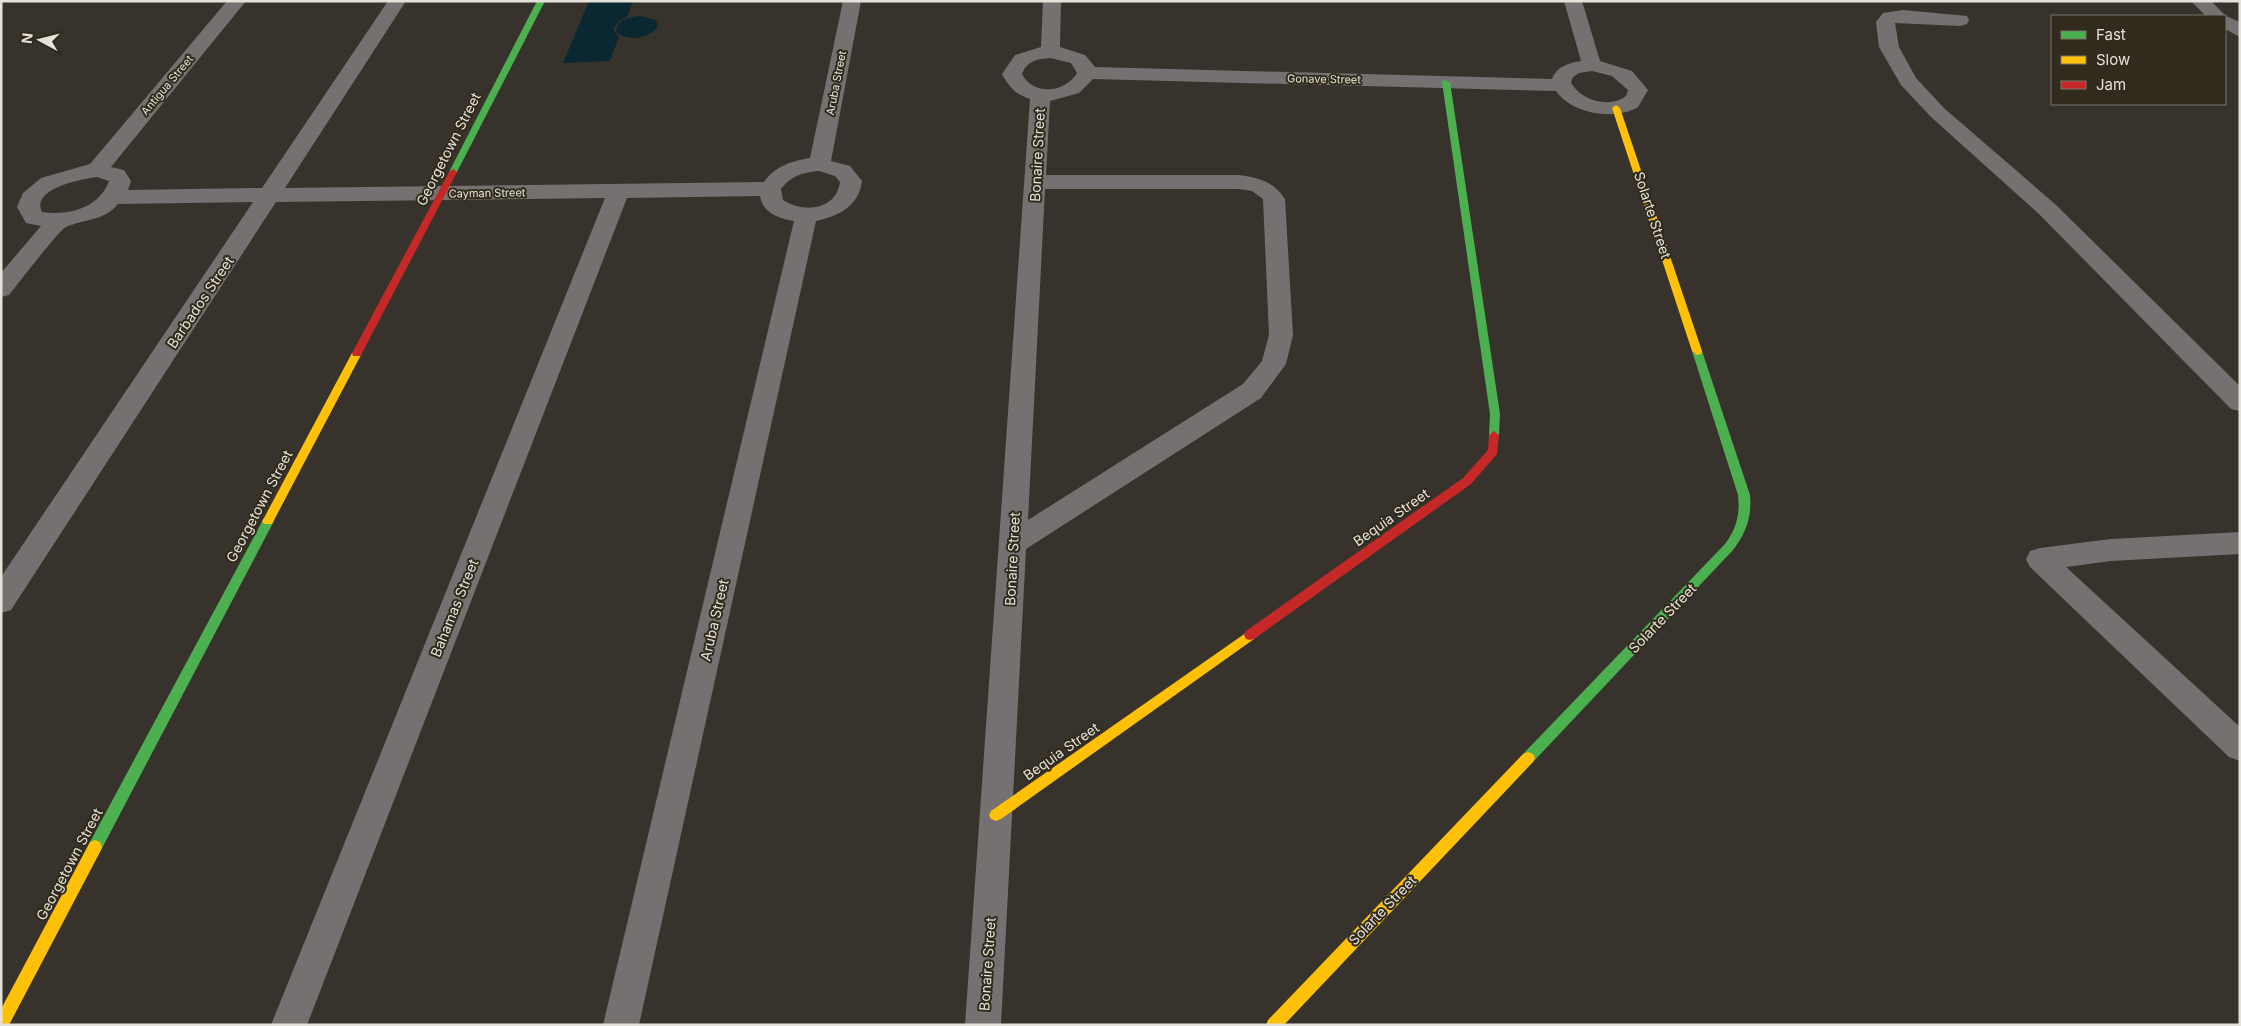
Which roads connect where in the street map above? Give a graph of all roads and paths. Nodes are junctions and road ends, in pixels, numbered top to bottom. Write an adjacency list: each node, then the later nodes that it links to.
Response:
1 (237, 1): 20 (street, Antigua Street)
2 (397, 1): 25 (street, Barbados Street)
3 (541, 1): 24 (street, Georgetown Street)
4 (852, 1): 19 (street, Aruba Street)
5 (1052, 1): 12 (street)
6 (1573, 1): 13 (street)
7 (2200, 1): 8 (street)
8 (2216, 15)
9 (1960, 20): 30 (street)
10 (2226, 23): 11 (street)
11 (2240, 32)
12 (1050, 52): 14 (street); 17 (street)
13 (1592, 65): 16 (street); 18 (street)
14 (1087, 73): 15 (street, Gonave Street); 17 (street)
15 (1446, 82): 16 (street, Gonave Street); 35 (street, Bequia Street)
16 (1562, 85): 18 (street)
17 (1040, 94): 21 (street, Bonaire Street)
18 (1616, 108): 40 (street, Solarte Street)
19 (820, 164): 22 (street); 27 (street)
20 (97, 170): 26 (street); 28 (street)
21 (1035, 182): 31 (street, Bonaire Street); 31 (street)
22 (770, 189): 23 (street, Cayman Street); 27 (street)
23 (619, 191): 24 (street, Cayman Street); 37 (street, Bahamas Street)
24 (442, 193): 25 (street, Cayman Street); 36 (street, Georgetown Street)
25 (271, 195): 26 (street, Cayman Street); 33 (street, Barbados Street)
26 (114, 197): 28 (street)
27 (806, 216): 38 (street, Aruba Street)
28 (58, 221): 29 (street)
29 (1, 289)
30 (2240, 402)
31 (1013, 543): 35 (street, Bonaire Street)
32 (2240, 543): 34 (lane)
33 (1, 601)
34 (2240, 747)
35 (996, 815): 39 (street, Bonaire Street)
36 (1, 1025)
37 (289, 1025)
38 (621, 1025)
39 (983, 1025)
40 (1273, 1025)

